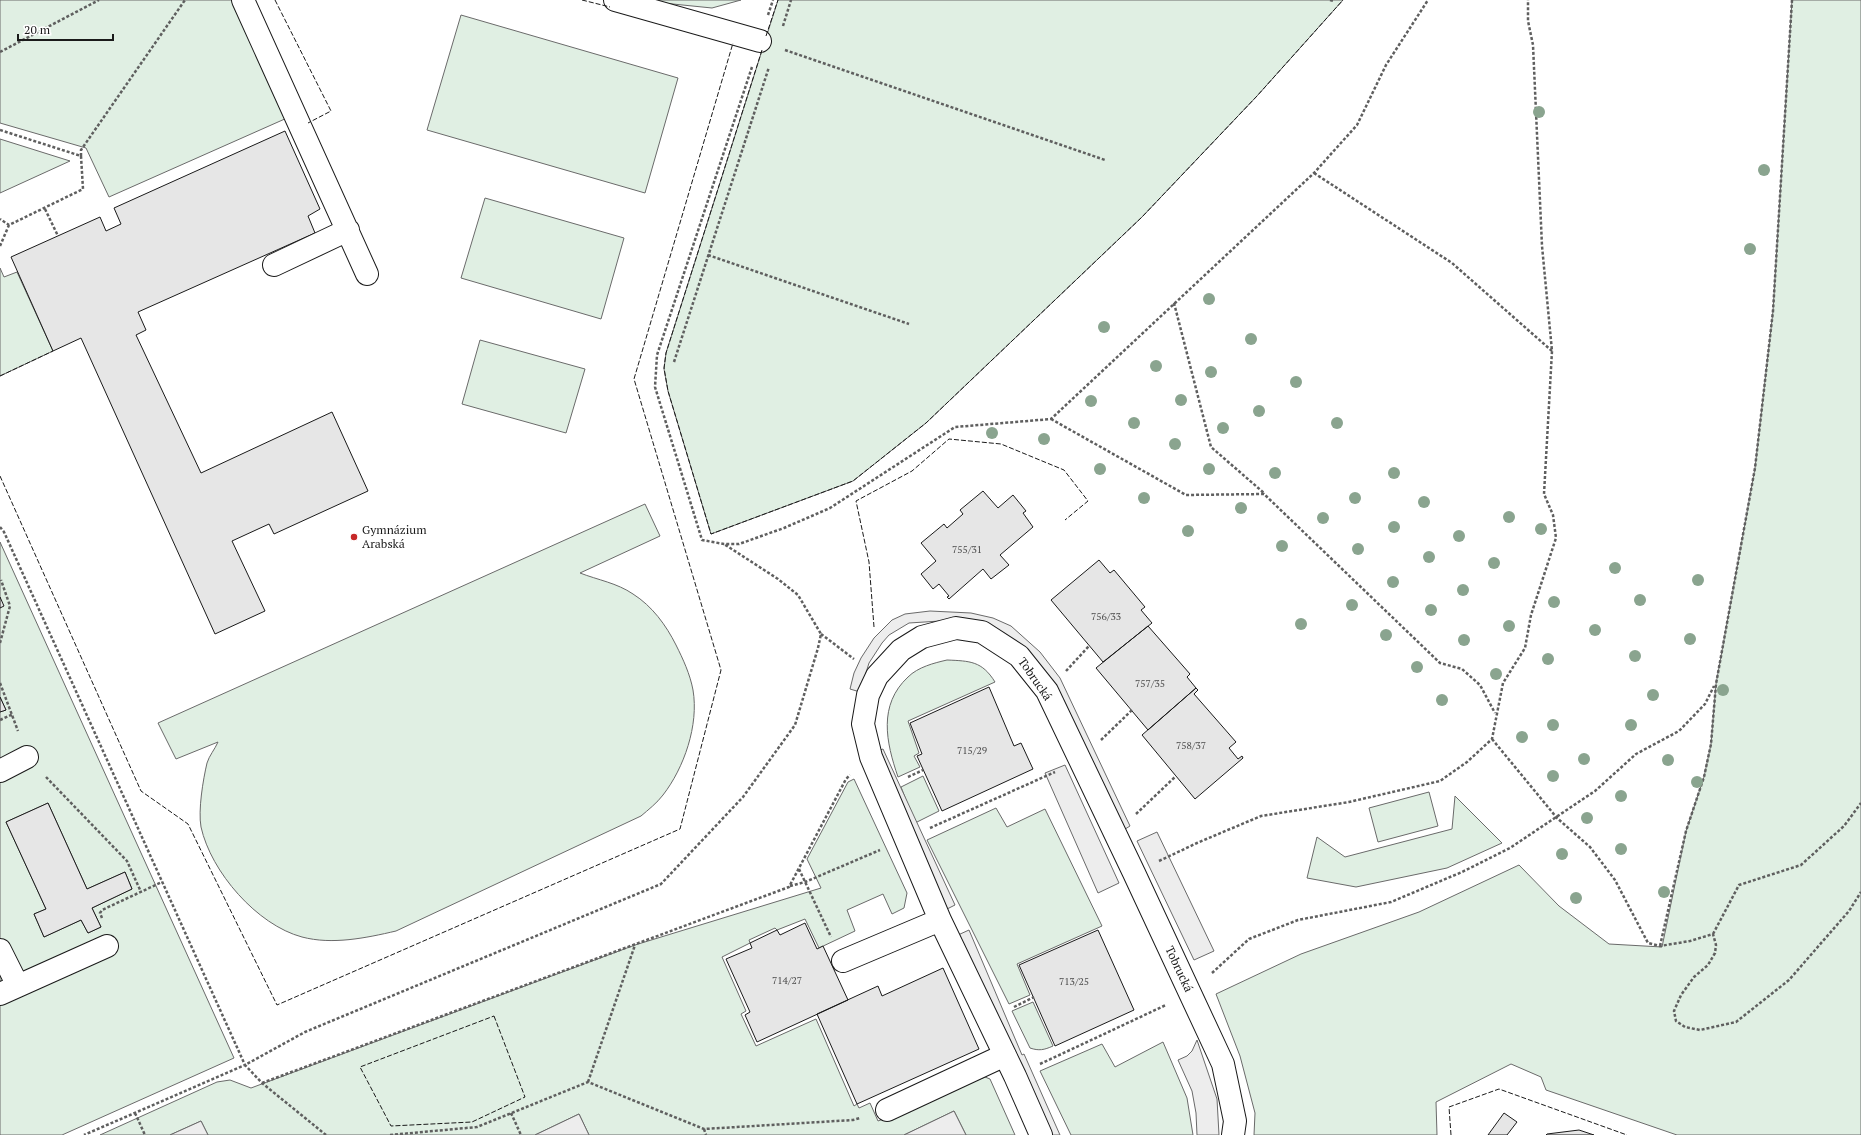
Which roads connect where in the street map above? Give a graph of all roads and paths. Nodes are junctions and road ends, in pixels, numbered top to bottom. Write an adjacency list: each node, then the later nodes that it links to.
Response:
1 (99, 0): 12 (path)
2 (185, 0): 14 (path)
3 (243, 0): 20 (street)
4 (615, 0): 11 (street)
5 (791, 0): 11 (path)
6 (1330, 0): 10 (path)
7 (1428, 0): 16 (path)
8 (1528, 0): 28 (path)
9 (1792, 0): 41 (path)
10 (1334, 1)
11 (768, 44): 15 (path); 23 (path); 33 (path)
12 (0, 52)
13 (0, 130): 14 (path)
14 (81, 156): 17 (path)
15 (1105, 160)
16 (1314, 173): 26 (path); 28 (path)
17 (45, 209): 19 (path); 21 (path)
18 (0, 219): 19 (path)
19 (9, 225): 22 (path)
20 (348, 230): 24 (street); 25 (street)
21 (58, 236)
22 (0, 246)
23 (708, 255): 27 (path); 29 (path)
24 (274, 264)
25 (367, 274)
26 (1174, 303): 30 (path); 31 (path)
27 (909, 324)
28 (1552, 351): 43 (path)
29 (674, 362)
30 (1050, 418): 31 (path); 33 (path)
31 (1264, 494): 43 (path)
32 (0, 527): 59 (path)
33 (724, 544): 35 (path)
34 (1, 580): 36 (path)
35 (821, 634): 39 (path); 74 (path)
36 (0, 643)
37 (1090, 646): 38 (path)
38 (1080, 658)
39 (877, 676): 49 (street, Tobrucká); 50 (street, Tobrucká)
40 (0, 683): 44 (path)
41 (1716, 684): 54 (path); 68 (path)
42 (1132, 710): 46 (path)
43 (1496, 713): 47 (path)
44 (13, 714): 45 (path); 48 (path)
45 (0, 720)
46 (1122, 720)
47 (1492, 739): 54 (path); 58 (path)
48 (27, 757): 51 (street); 62 (path)
49 (871, 757): 56 (street, Tobrucká); 57 (path)
50 (1080, 760): 55 (street, Tobrucká); 56 (path)
51 (0, 771)
52 (1176, 776): 55 (path)
53 (1861, 803): 65 (path)
54 (1557, 818): 68 (path); 72 (path)
55 (1116, 834): 58 (street, Tobrucká)
56 (906, 839): 60 (path); 64 (street, Tobrucká)
57 (799, 868): 60 (path); 61 (path)
58 (1134, 873): 72 (street, Tobrucká)
59 (162, 882): 62 (path); 74 (path)
60 (805, 882): 61 (path); 70 (path)
61 (789, 887): 66 (path)
62 (141, 892): 67 (path)
63 (1861, 892): 65 (path)
64 (940, 920): 70 (street); 73 (street, Tobrucká)
65 (1713, 934): 68 (path)
66 (635, 945): 76 (path); 77 (path)
67 (107, 946): 71 (street)
68 (1660, 946)
69 (0, 950): 71 (street)
70 (843, 961)
71 (9, 990)
72 (1190, 993): 75 (path); 89 (street, Tobrucká)
73 (1005, 1055): 75 (street, Tobrucká); 80 (street)
74 (245, 1065): 77 (path); 78 (path)
75 (1015, 1076): 88 (street, Tobrucká)
76 (588, 1082): 79 (path); 81 (path)
77 (262, 1083): 84 (path)
78 (135, 1113): 82 (path); 83 (path)
79 (511, 1113): 85 (path); 86 (path)
80 (877, 1113): 81 (path)
81 (704, 1129): 87 (path)
82 (84, 1135)
83 (145, 1135)
84 (326, 1135)
85 (390, 1135)
86 (521, 1135)
87 (706, 1135)
88 (1041, 1135)
89 (1233, 1135)

